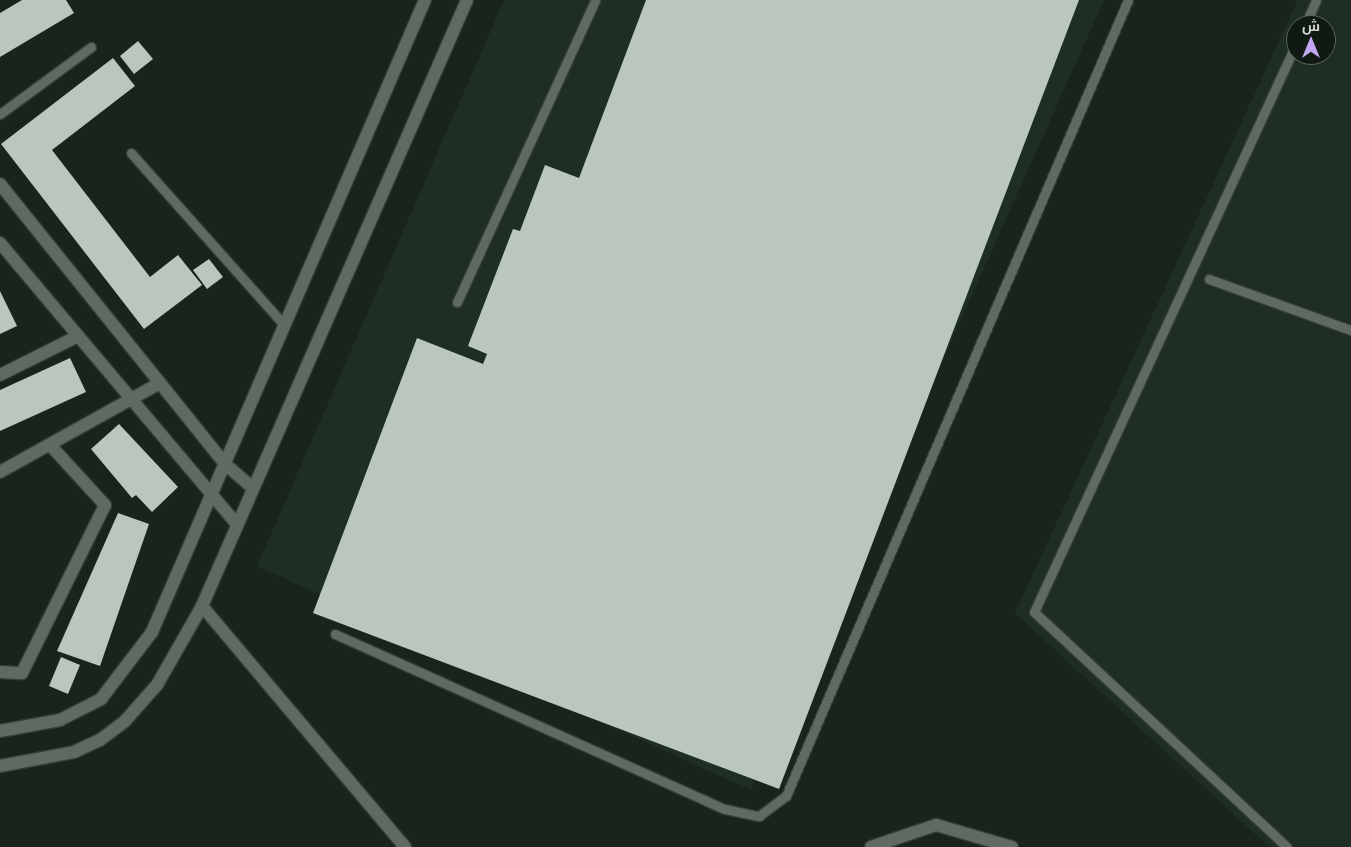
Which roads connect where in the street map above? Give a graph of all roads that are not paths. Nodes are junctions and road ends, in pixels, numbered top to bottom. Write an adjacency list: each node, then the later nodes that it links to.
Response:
1 (425, 0): 15 (street)
2 (467, 0): 24 (street)
3 (595, 0): 14 (lane)
4 (1128, 0): 28 (lane)
5 (1316, 0): 6 (lane)
6 (1309, 15)
7 (91, 47): 9 (lane)
8 (1286, 65): 35 (lane)
9 (0, 114)
10 (131, 153): 15 (lane)
11 (0, 184): 19 (street)
12 (0, 243): 17 (street)
13 (1209, 279): 16 (lane)
14 (458, 302)
15 (284, 325): 22 (street)
16 (1351, 330)
17 (78, 336): 18 (street); 20 (street)
18 (0, 376)
19 (160, 383): 20 (street); 22 (street)
20 (133, 401): 21 (street); 25 (street)
21 (50, 445): 23 (street); 29 (street)
22 (224, 463): 24 (street); 25 (street)
23 (0, 472)
24 (253, 488): 26 (street)
25 (211, 494): 26 (street); 30 (street)
26 (237, 524): 27 (street)
27 (202, 606): 31 (street); 32 (street)
28 (335, 634)
29 (0, 672)
30 (0, 731)
31 (0, 766)
32 (405, 847)
33 (871, 847): 34 (street)
34 (1012, 847)
35 (1287, 847)

